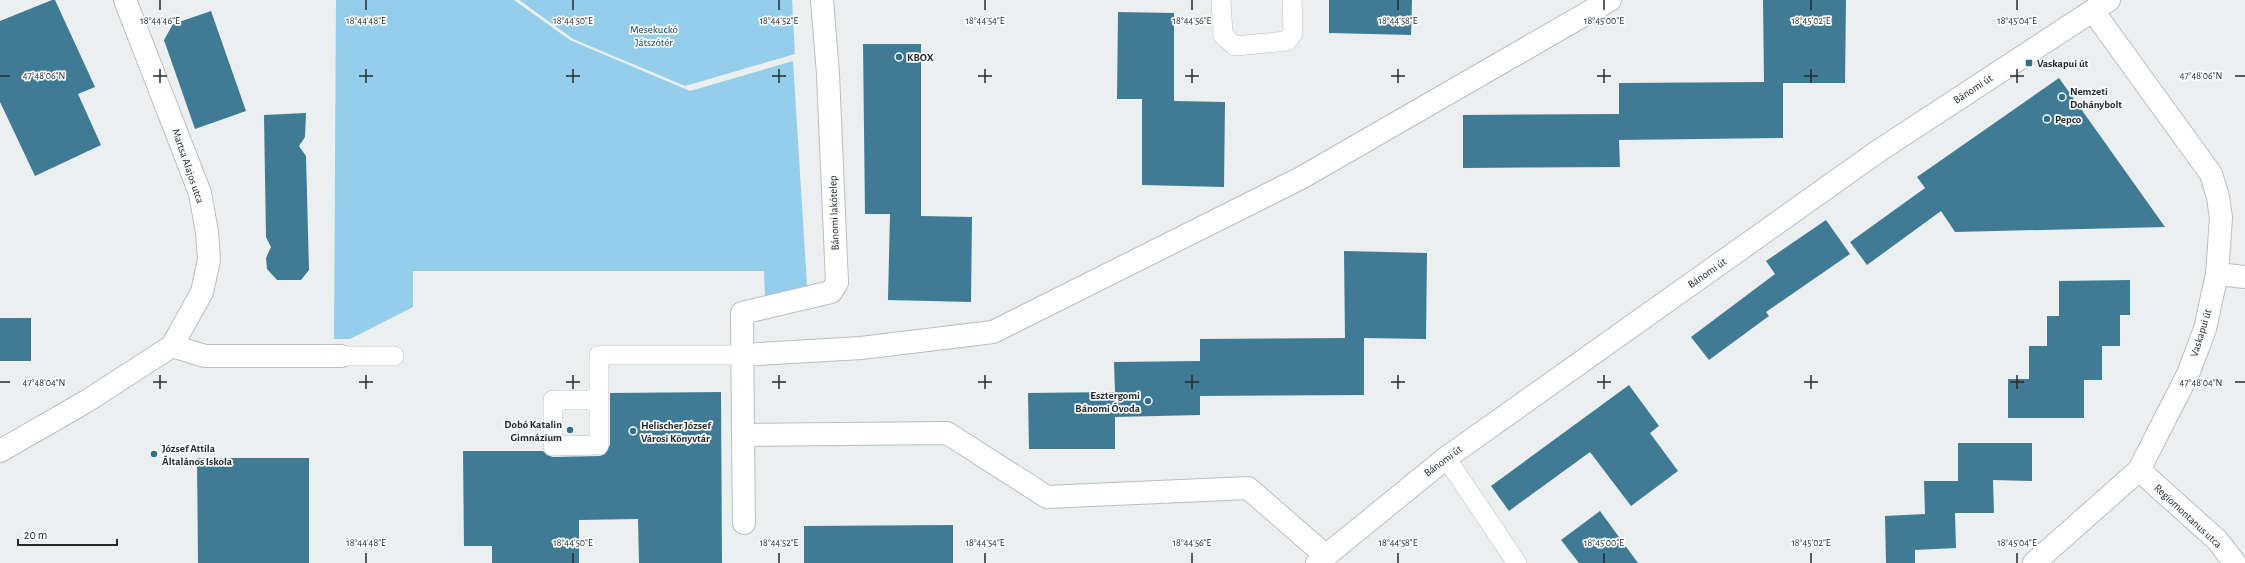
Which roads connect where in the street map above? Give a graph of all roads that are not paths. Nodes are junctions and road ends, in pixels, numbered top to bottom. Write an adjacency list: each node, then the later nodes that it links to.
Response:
1 (126, 0): 9 (street, Martsa Alajos utca)
2 (822, 0): 10 (street, Bánomi lakótelep)
3 (1221, 0): 4 (lane)
4 (1292, 0)
5 (1610, 0): 10 (street)
6 (2101, 6): 7 (street, Vaskapui út); 16 (street, Bánomi út)
7 (2217, 274): 8 (street); 17 (street, Vaskapui út)
8 (2245, 277)
9 (172, 346): 11 (street); 15 (street, Martsa Alajos utca)
10 (742, 355): 13 (lane); 14 (street)
11 (341, 356): 12 (lane)
12 (394, 356)
13 (599, 400)
14 (743, 434): 18 (street); 19 (street)
15 (0, 451)
16 (1446, 458): 19 (street, Bánomi út); 20 (lane)
17 (2139, 470): 21 (street, Vaskapui út); 22 (street, Regiomontanus utca)
18 (744, 523)
19 (1321, 559)
20 (1517, 563)
21 (2034, 563)
22 (2235, 563)

